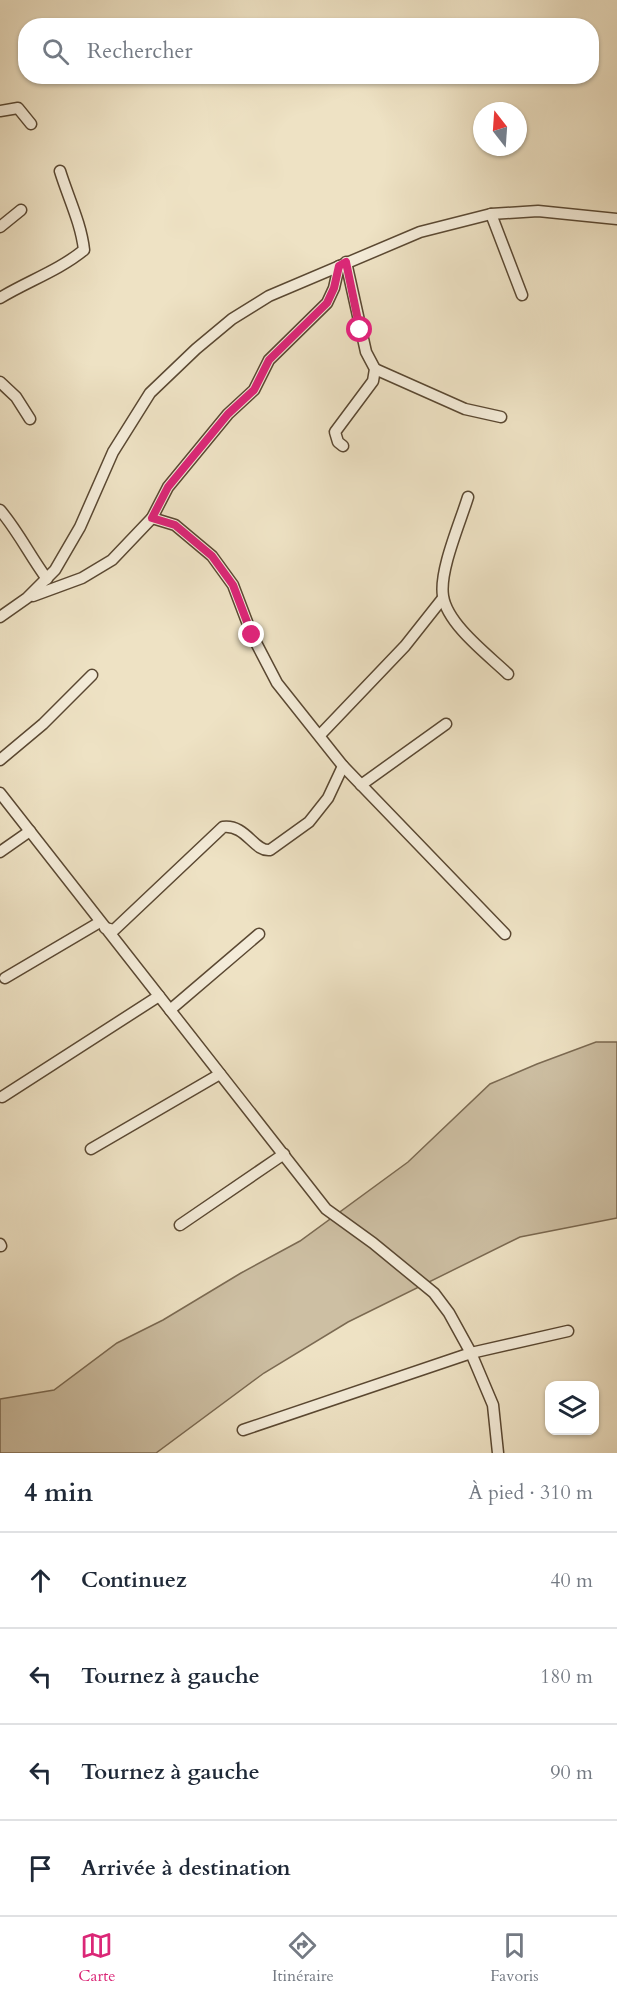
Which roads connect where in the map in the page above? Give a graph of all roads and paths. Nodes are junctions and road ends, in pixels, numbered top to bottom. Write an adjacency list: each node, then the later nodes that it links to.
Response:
1 (0, 111): 2 (street)
2 (31, 124)
3 (60, 171): 10 (street)
4 (21, 210): 7 (street)
5 (491, 214): 6 (street); 8 (street); 9 (street)
6 (617, 219)
7 (0, 227)
8 (343, 264): 11 (street); 18 (street); 19 (street)
9 (522, 295)
10 (0, 298)
11 (375, 369): 13 (street); 15 (street)
12 (0, 382): 14 (street)
13 (501, 417)
14 (30, 419)
15 (343, 446)
16 (468, 497): 21 (street)
17 (0, 510): 19 (street)
18 (152, 518): 20 (street); 26 (street)
19 (47, 579): 20 (street)
20 (27, 598): 22 (street)
21 (443, 598): 23 (street); 26 (street)
22 (0, 617)
23 (508, 674)
24 (92, 675): 27 (street)
25 (446, 724): 29 (street)
26 (320, 735): 28 (street)
27 (0, 760)
28 (343, 766): 29 (street); 33 (street)
29 (361, 785): 35 (street)
30 (0, 793): 31 (street)
31 (30, 831): 32 (street); 33 (street)
32 (0, 852)
33 (102, 925): 36 (street); 37 (street)
34 (259, 934): 38 (street)
35 (505, 934)
36 (5, 978)
37 (159, 996): 38 (street); 40 (street)
38 (170, 1010): 39 (street)
39 (220, 1074): 41 (street); 42 (street)
40 (2, 1097)
41 (91, 1149)
42 (284, 1154): 43 (street); 45 (street)
43 (180, 1225)
44 (568, 1331): 45 (street)
45 (471, 1353): 46 (street); 47 (street)
46 (243, 1430)
47 (498, 1453)

